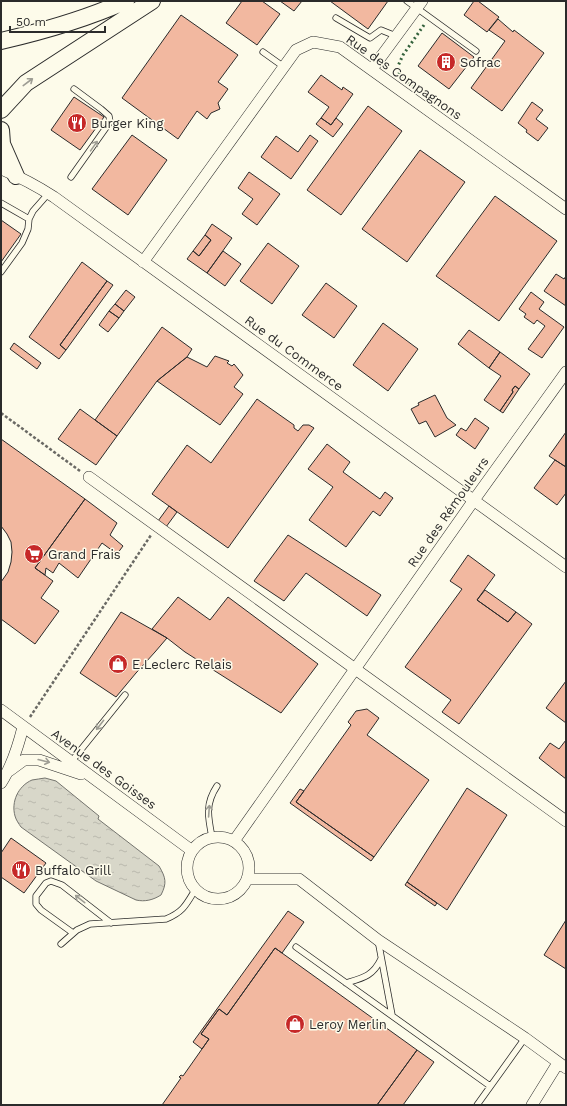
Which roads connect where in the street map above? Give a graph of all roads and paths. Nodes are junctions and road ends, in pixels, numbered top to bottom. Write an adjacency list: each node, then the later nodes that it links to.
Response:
1 (108, 1): 7 (main road)
2 (126, 1): 9 (main road)
3 (152, 1): 15 (main road, one-way to 3)
4 (407, 1): 5 (lane)
5 (420, 4): 8 (street); 10 (lane)
6 (336, 18): 8 (lane)
7 (1, 34)
8 (396, 36): 13 (street)
9 (1, 41)
10 (476, 51)
11 (263, 52): 12 (lane)
12 (284, 67): 13 (street, Rue des Compagnons); 24 (street, Rue des Compagnons)
13 (372, 69): 22 (street, Rue des Compagnons)
14 (74, 89): 19 (lane, one-way to 14)
15 (1, 110)
16 (1, 130): 18 (main road)
17 (1, 169): 18 (street, Rue du Commerce)
18 (16, 176): 20 (street, Rue du Commerce)
19 (71, 177)
20 (48, 194): 23 (lane); 24 (street, Rue du Commerce)
21 (1, 203): 23 (lane)
22 (566, 209)
23 (29, 219): 25 (lane)
24 (143, 262): 29 (street, Rue du Commerce)
25 (1, 272)
26 (566, 372): 29 (street, Rue des Rémouleurs)
27 (1, 413): 28 (path)
28 (89, 477): 30 (street)
29 (474, 500): 31 (street, Rue du Commerce); 32 (street, Rue des Rémouleurs)
30 (157, 526): 32 (street); 35 (path)
31 (566, 567)
32 (354, 669): 41 (street); 43 (street, Rue des Rémouleurs)
33 (125, 695): 36 (lane, one-way to 36)
34 (1, 710): 35 (street, Avenue des Goisses)
35 (23, 727): 36 (street, Avenue des Goisses); 37 (street)
36 (71, 762): 38 (street, Avenue des Goisses)
37 (9, 771): 38 (street, one-way to 38); 39 (street)
38 (93, 778): 44 (street, Avenue des Goisses)
39 (1, 783)
40 (217, 786): 42 (lane, one-way to 40)
41 (566, 822)
42 (212, 837): 43 (street); 44 (street)
43 (234, 841): 45 (street)
44 (191, 850): 46 (street)
45 (247, 879): 46 (street); 49 (street)
46 (195, 890): 47 (lane)
47 (111, 923): 48 (lane); 48 (lane, one-way to 48)
48 (73, 933): 50 (lane)
49 (378, 940): 52 (lane); 55 (street)
50 (61, 944)
51 (296, 947): 53 (lane)
52 (381, 958): 53 (lane); 54 (lane)
53 (346, 982): 54 (lane)
54 (392, 1015): 57 (lane)
55 (525, 1038): 56 (street); 57 (lane)
56 (562, 1066): 59 (street)
57 (490, 1086): 58 (lane)
58 (477, 1105)
59 (532, 1105)

